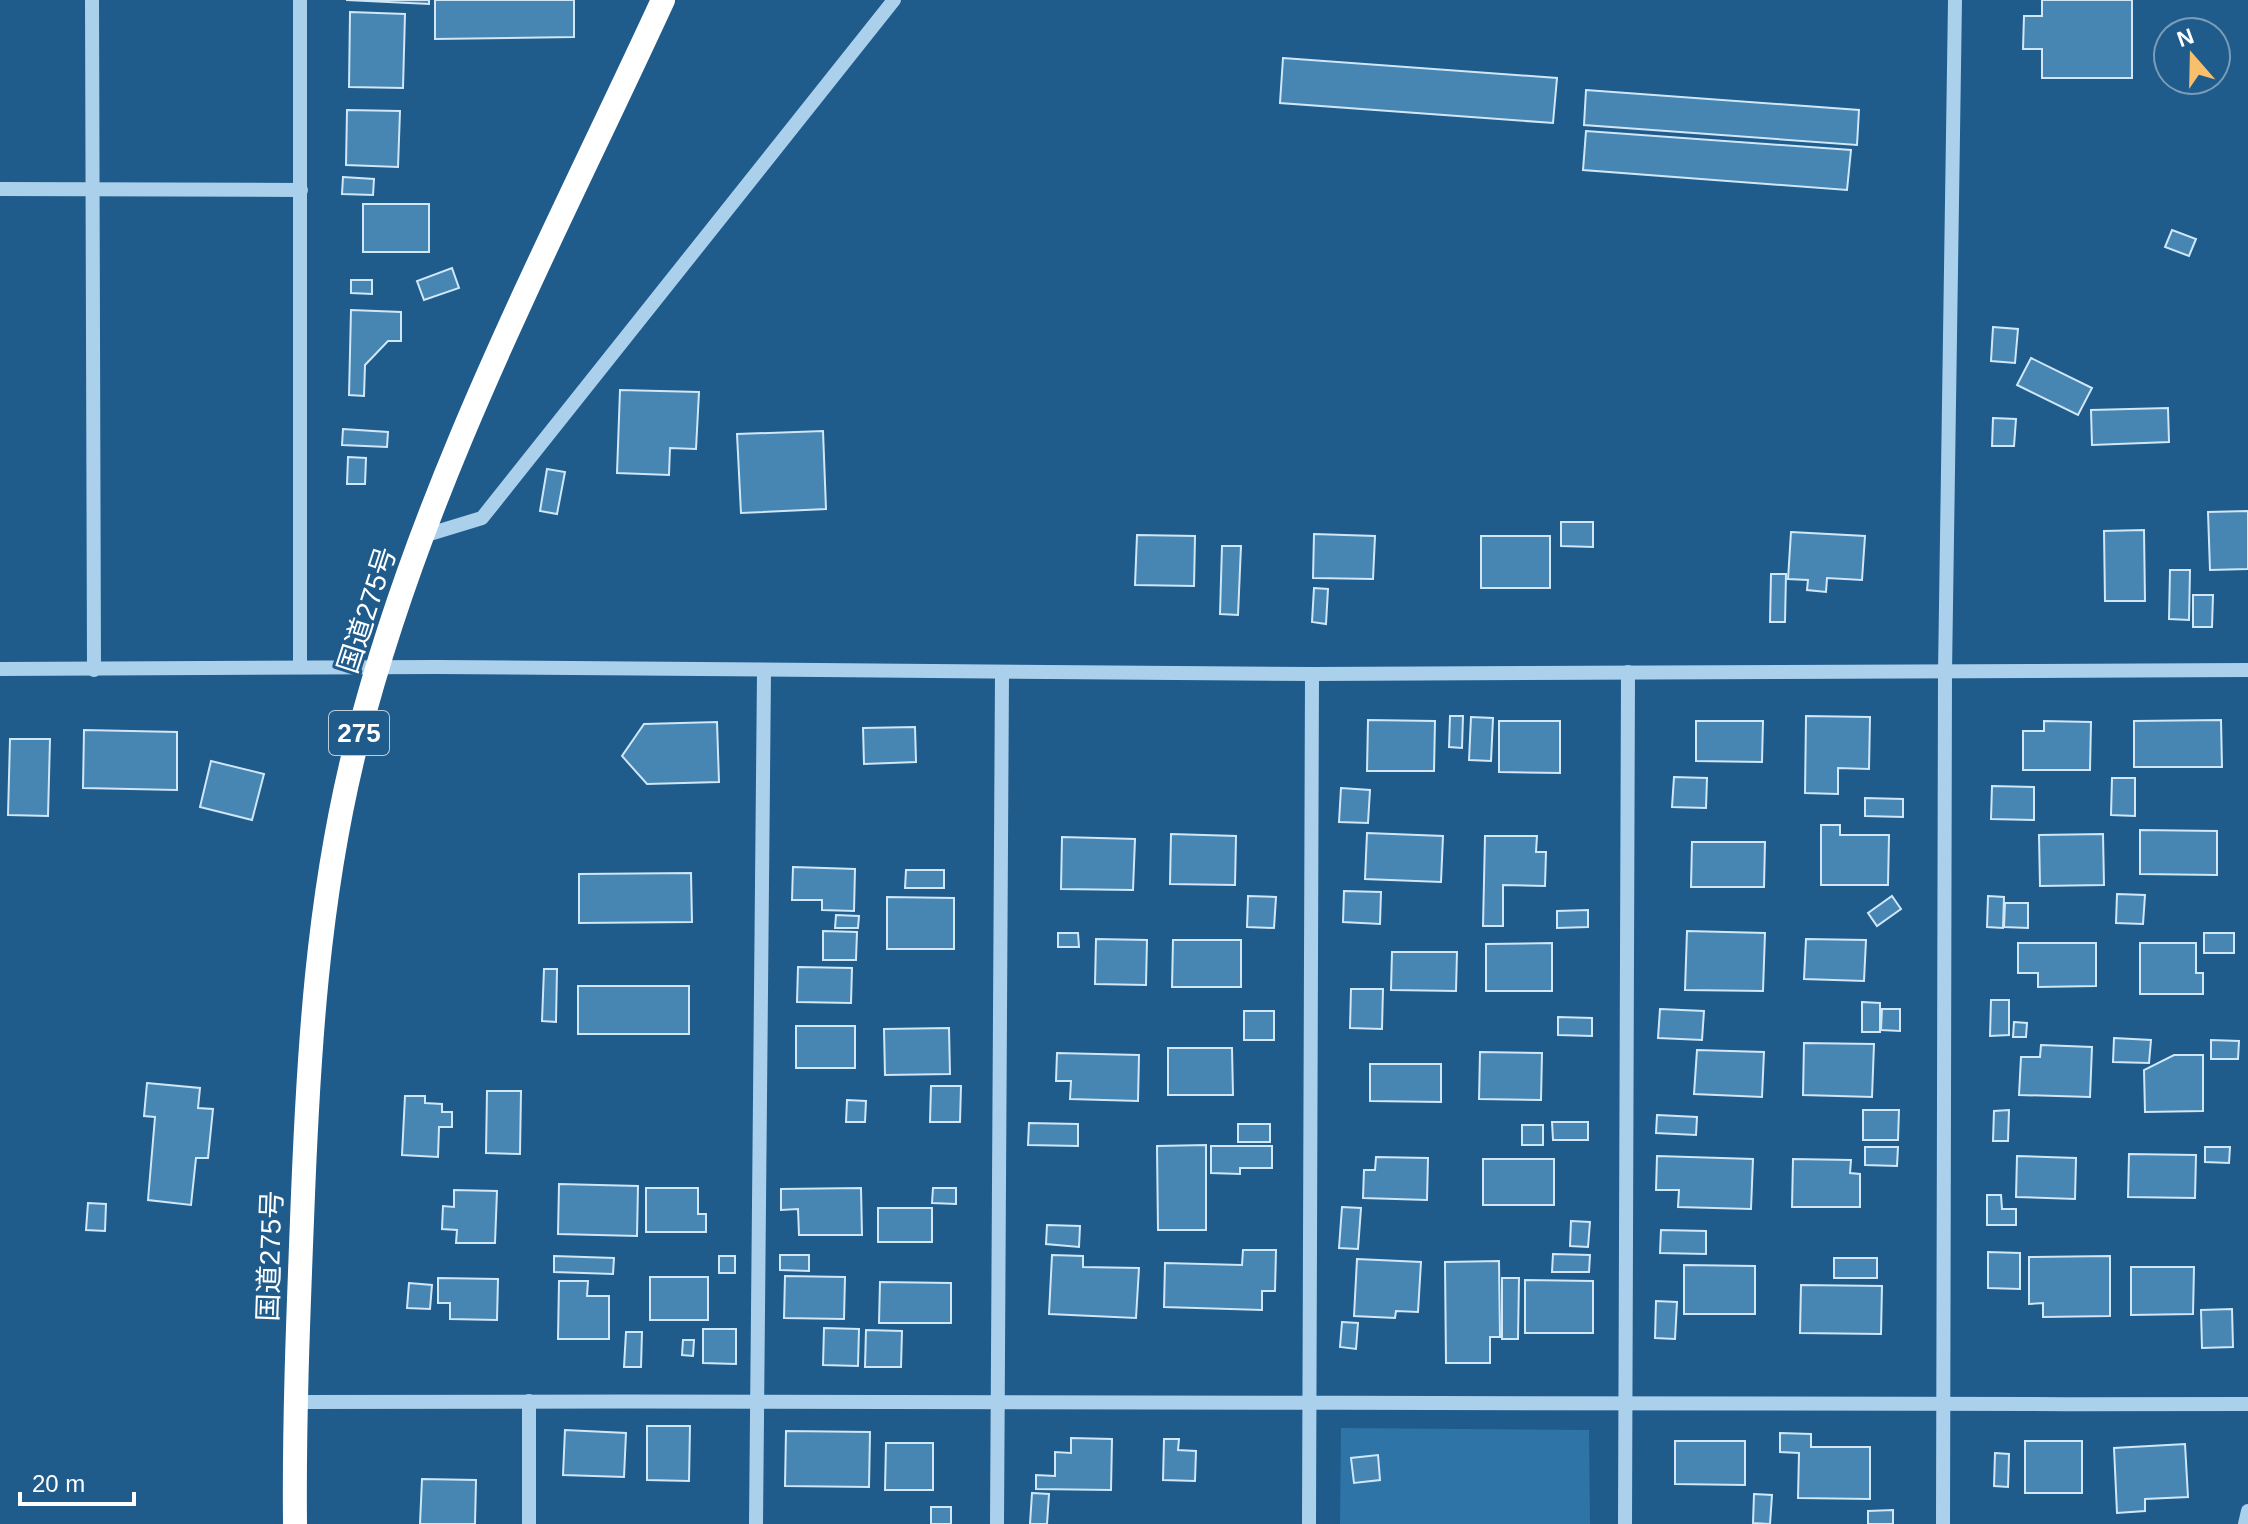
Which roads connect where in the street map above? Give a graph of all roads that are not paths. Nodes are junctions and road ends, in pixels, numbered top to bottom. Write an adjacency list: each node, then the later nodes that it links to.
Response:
1 (92, 0): 6 (street)
2 (300, 0): 8 (street)
3 (663, 0): 9 (highway, 国道275号 / 275)
4 (894, 0): 9 (street)
5 (1955, 0): 17 (street)
6 (91, 188): 7 (street); 8 (street); 13 (street)
7 (0, 189)
8 (301, 190): 10 (street)
9 (423, 536): 11 (highway, 国道275号 / 275)
10 (300, 667): 11 (street); 13 (street)
11 (379, 668): 15 (street); 22 (highway, 国道275号 / 275)
12 (0, 669): 13 (street)
13 (94, 670)
14 (2248, 670): 17 (street)
15 (764, 671): 18 (street); 20 (street)
16 (1628, 672): 17 (street); 19 (street); 26 (street)
17 (1945, 672): 27 (street)
18 (1002, 673): 19 (street); 23 (street)
19 (1312, 674): 25 (street)
20 (756, 1400): 21 (street); 23 (street); 31 (street)
21 (529, 1401): 22 (street); 30 (street)
22 (295, 1402): 29 (highway, 国道275号 / 275)
23 (998, 1402): 25 (street); 32 (street)
24 (2248, 1404): 27 (street)
25 (1309, 1405): 26 (street); 33 (street)
26 (1626, 1405): 27 (street); 34 (street)
27 (1943, 1405): 35 (street)
28 (2248, 1511): 36 (street)
29 (295, 1524)
30 (529, 1524)
31 (756, 1524)
32 (997, 1524)
33 (1309, 1524)
34 (1625, 1524)
35 (1943, 1524)
36 (2245, 1524)

